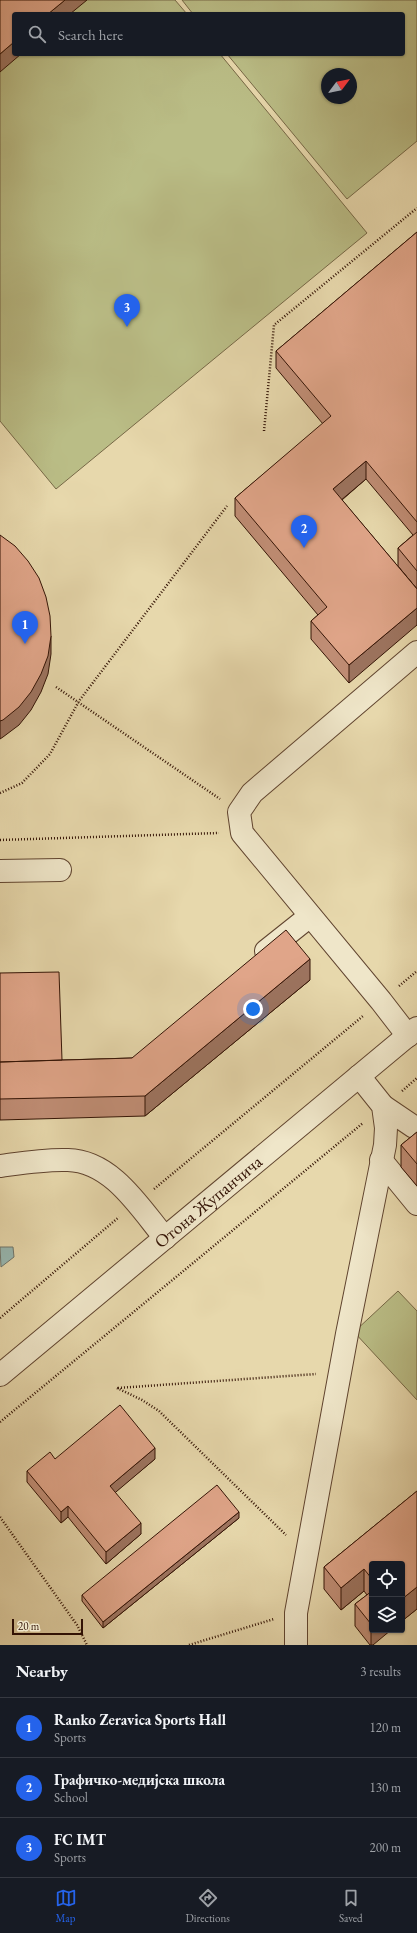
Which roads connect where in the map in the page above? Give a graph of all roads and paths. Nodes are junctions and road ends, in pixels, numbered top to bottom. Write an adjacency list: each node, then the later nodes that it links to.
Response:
1 (417, 208): 2 (path)
2 (264, 431)
3 (227, 506): 6 (path)
4 (417, 652): 8 (street)
5 (56, 687): 6 (path)
6 (79, 701): 7 (path); 8 (path)
7 (0, 793)
8 (240, 822): 9 (path); 12 (street)
9 (0, 840)
10 (60, 870): 11 (street)
11 (0, 871)
12 (310, 916): 13 (street); 15 (street)
13 (250, 964)
14 (417, 971): 15 (path)
15 (381, 1001): 16 (street); 23 (path)
16 (412, 1032): 17 (street, Отона Жупанчича)
17 (359, 1076): 19 (street); 25 (street, Отона Жупанчича)
18 (417, 1078): 19 (path)
19 (383, 1106): 20 (street); 21 (street); 29 (path)
20 (417, 1127)
21 (381, 1160): 24 (street); 27 (street)
22 (0, 1166): 23 (street)
23 (137, 1203): 25 (street); 26 (path)
24 (417, 1204)
25 (165, 1238): 28 (street, Отона Жупанчича)
26 (0, 1318)
27 (340, 1372): 31 (street); 31 (path)
28 (0, 1375)
29 (0, 1422)
30 (0, 1517): 33 (path)
31 (306, 1555): 32 (street)
32 (296, 1613): 34 (path); 35 (street)
33 (87, 1645)
34 (189, 1645)
35 (296, 1645)

